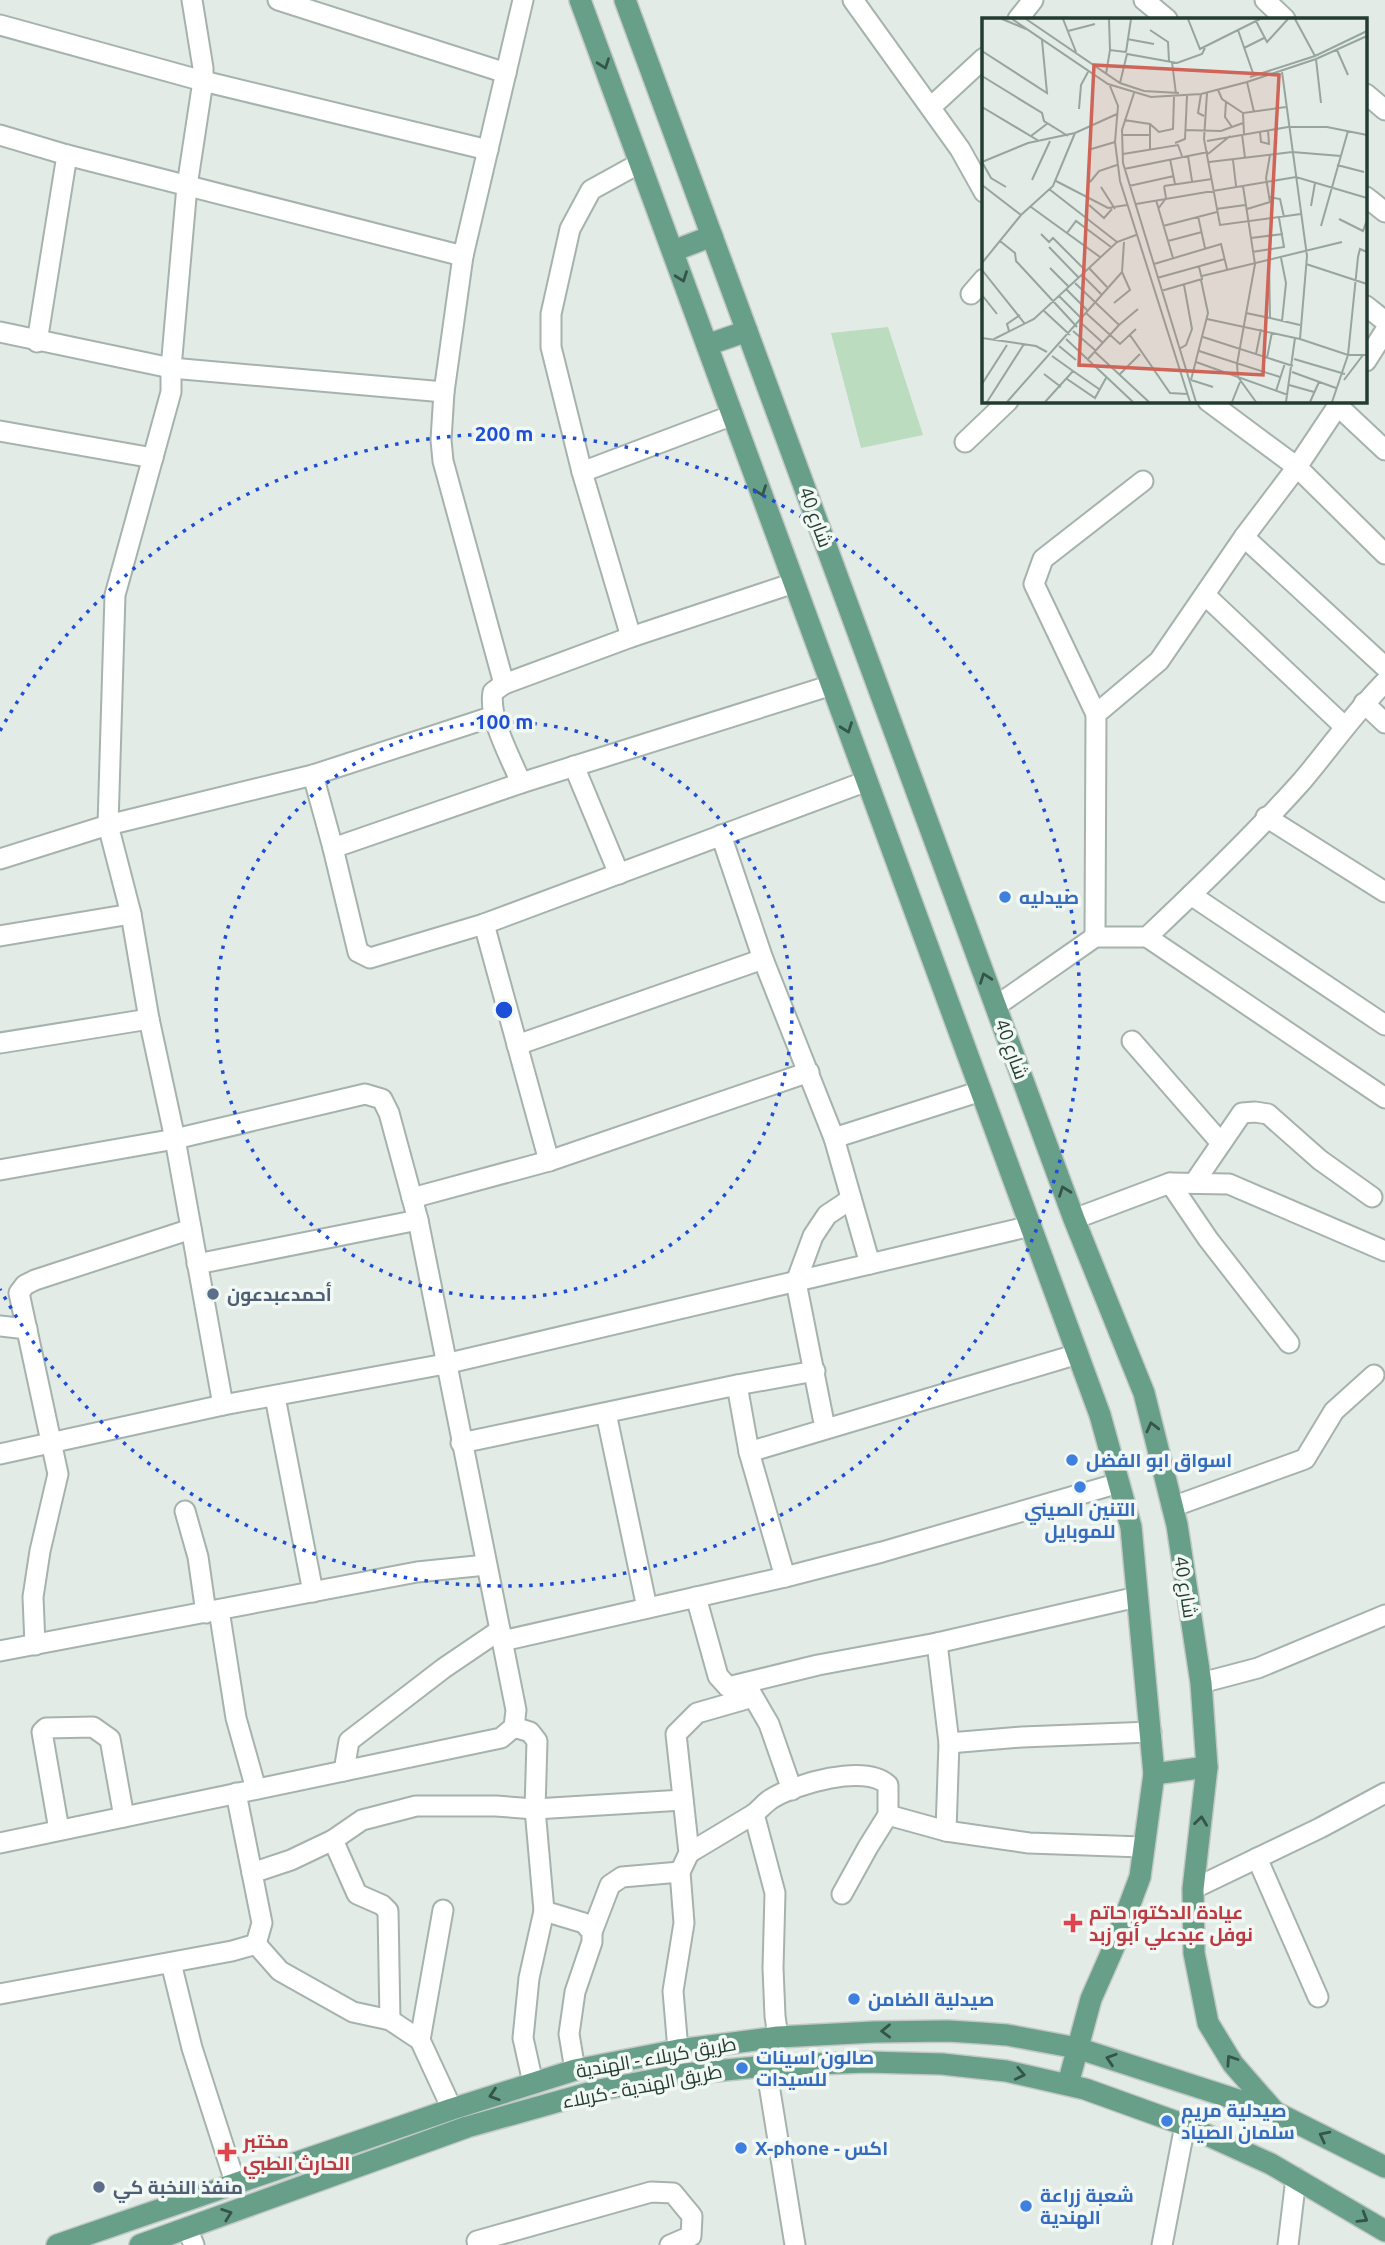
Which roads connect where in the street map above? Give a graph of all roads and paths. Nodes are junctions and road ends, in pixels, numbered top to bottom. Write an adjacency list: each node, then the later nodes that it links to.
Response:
1 (192, 0): 16 (street)
2 (278, 0): 15 (street)
3 (523, 0): 15 (street)
4 (580, 0): 23 (main road, one-way to 23)
5 (625, 0): 28 (main road, شارع 40)
6 (853, 0): 18 (street)
7 (1033, 0): 10 (street)
8 (1144, 0): 11 (street)
9 (1265, 0): 12 (street)
10 (1019, 18)
11 (1166, 18)
12 (1284, 18)
13 (0, 25): 16 (street)
14 (982, 60): 18 (street)
15 (506, 73): 21 (street)
16 (203, 81): 21 (street); 24 (street)
17 (1368, 96): 19 (street)
18 (930, 107): 25 (street)
19 (1385, 110)
20 (0, 135): 22 (street)
21 (488, 150): 30 (street)
22 (67, 155): 24 (street); 35 (street)
23 (640, 163): 29 (main road); 48 (street)
24 (187, 186): 30 (street); 37 (street)
25 (982, 188)
26 (1368, 199): 27 (street)
27 (1385, 212)
28 (712, 236): 29 (main road); 33 (main road, شارع 40)
29 (673, 251): 36 (main road, one-way to 36)
30 (463, 256): 38 (street)
31 (1368, 308): 32 (street)
32 (1385, 321)
33 (747, 331): 36 (main road); 83 (main road, شارع 40, one-way to 33)
34 (0, 332): 35 (street)
35 (37, 342): 37 (street)
36 (707, 345): 42 (main road)
37 (171, 368): 38 (street); 46 (street)
38 (444, 392): 57 (street)
39 (1008, 402): 44 (street)
40 (1209, 402): 47 (street)
41 (1339, 403): 45 (street); 47 (street)
42 (733, 415): 48 (street); 52 (main road, one-way to 52)
43 (0, 431): 46 (street)
44 (965, 442)
45 (1385, 450)
46 (153, 458): 69 (street)
47 (1297, 467): 50 (street); 51 (street)
48 (582, 472): 54 (street)
49 (1143, 481): 60 (street)
50 (1244, 537): 53 (street); 55 (street)
51 (1385, 554)
52 (794, 583): 54 (street); 58 (main road)
53 (1205, 595): 60 (street); 63 (street)
54 (631, 637): 57 (street)
55 (1385, 667)
56 (1385, 682): 59 (street)
57 (505, 684): 61 (street)
58 (832, 685): 64 (street); 66 (main road, one-way to 66)
59 (1364, 703): 62 (street); 63 (street)
60 (1096, 715): 80 (street)
61 (494, 716): 65 (street); 67 (street)
62 (1385, 723)
63 (1345, 727): 68 (street)
64 (574, 765): 67 (street); 74 (street)
65 (313, 775): 69 (street); 72 (street)
66 (867, 781): 70 (street); 90 (main road)
67 (521, 783): 72 (street)
68 (1266, 817): 75 (street); 76 (street)
69 (108, 825): 73 (street); 77 (street)
70 (721, 835): 74 (street); 82 (street)
71 (0, 843): 73 (street)
72 (333, 848): 78 (street)
73 (0, 859)
74 (619, 874): 78 (street)
75 (1385, 892)
76 (1191, 895): 81 (street); 85 (street)
77 (131, 914): 79 (street); 84 (street)
78 (484, 924): 88 (street)
79 (0, 936)
80 (1095, 937): 81 (street); 83 (street)
81 (1147, 937): 91 (street)
82 (763, 959): 88 (street); 89 (street)
83 (996, 1006): 102 (main road, شارع 40, one-way to 83)
84 (149, 1019): 87 (street); 93 (street)
85 (1385, 1025)
86 (1132, 1041): 94 (street)
87 (0, 1043)
88 (517, 1045): 95 (street)
89 (809, 1072): 92 (street); 95 (street)
90 (981, 1091): 92 (street); 104 (main road)
91 (1385, 1098)
92 (834, 1138): 101 (street)
93 (175, 1139): 96 (street); 100 (street); 105 (street)
94 (1221, 1143): 98 (street); 99 (street)
95 (549, 1161): 100 (street)
96 (0, 1170)
97 (1170, 1182): 98 (street); 102 (street); 112 (street)
98 (1194, 1183): 106 (street)
99 (1372, 1197)
100 (412, 1198): 103 (street)
101 (852, 1199): 108 (street); 109 (street)
102 (1074, 1219): 127 (main road, شارع 40, one-way to 102)
103 (418, 1220): 107 (street); 114 (street)
104 (1031, 1226): 108 (street); 113 (main road)
105 (191, 1229): 107 (street); 111 (street)
106 (1385, 1251)
107 (197, 1264): 119 (street)
108 (870, 1264): 109 (street)
109 (796, 1282): 114 (street); 115 (street)
110 (0, 1326): 111 (street)
111 (27, 1329): 122 (street)
112 (1289, 1343)
113 (1078, 1354): 121 (street); 126 (main road)
114 (445, 1364): 118 (street); 123 (street)
115 (815, 1371): 117 (street); 121 (street)
116 (1374, 1374): 127 (street)
117 (737, 1385): 120 (street); 124 (street)
118 (275, 1397): 119 (street); 131 (street)
119 (223, 1405): 122 (street)
120 (606, 1413): 123 (street); 134 (street)
121 (825, 1428): 124 (street)
122 (52, 1443): 125 (street); 139 (street)
123 (461, 1443): 129 (street)
124 (749, 1452): 130 (street)
125 (0, 1454)
126 (1119, 1483): 130 (street); 133 (main road)
127 (1172, 1507): 141 (main road, شارع 40)
128 (185, 1511): 135 (street)
129 (486, 1565): 131 (street); 137 (street)
130 (785, 1577): 132 (street)
131 (313, 1592): 135 (street)
132 (696, 1597): 134 (street); 142 (street)
133 (1137, 1597): 138 (street); 144 (main road)
134 (647, 1608): 137 (street)
135 (213, 1611): 139 (street); 150 (street)
136 (1385, 1615): 141 (street)
137 (501, 1635): 143 (street); 147 (street)
138 (937, 1643): 142 (street); 145 (street)
139 (35, 1645): 140 (street)
140 (0, 1651)
141 (1201, 1683): 146 (main road, شارع 40)
142 (749, 1690): 149 (street); 152 (street)
143 (514, 1727): 147 (street); 153 (street)
144 (1151, 1732): 145 (street); 148 (main road)
145 (949, 1743): 158 (street)
146 (1207, 1767): 148 (main road); 166 (main road, شارع 40, one-way to 146)
147 (344, 1771): 150 (street)
148 (1154, 1774): 161 (main road)
149 (792, 1790): 154 (street); 155 (street)
150 (246, 1791): 156 (street); 165 (street)
151 (1385, 1793): 163 (street)
152 (683, 1800): 153 (street); 162 (street)
153 (535, 1809): 159 (street); 169 (street)
154 (754, 1814): 162 (street); 177 (street)
155 (888, 1815): 158 (street); 167 (street)
156 (124, 1817): 157 (street); 157 (street)
157 (59, 1830): 160 (street)
158 (946, 1831): 161 (street)
159 (334, 1840): 165 (street); 175 (street)
160 (0, 1843)
161 (1142, 1847): 179 (main road)
162 (689, 1853): 164 (street)
163 (1257, 1858): 166 (street); 174 (street)
164 (680, 1872): 170 (street); 180 (street)
165 (252, 1873): 171 (street)
166 (1193, 1889): 187 (main road, شارع 40, one-way to 166)
167 (842, 1894)
168 (443, 1910): 178 (street)
169 (544, 1911): 170 (street); 184 (street)
170 (592, 1932): 183 (street)
171 (256, 1944): 172 (street); 175 (street)
172 (171, 1963): 173 (street); 191 (street)
173 (0, 1994)
174 (1318, 1997)
175 (390, 2021): 178 (street)
176 (980, 2033): 177 (main road, طريق كربلاء - الهندية, one-way to 177); 179 (main road, طريق كربلاء - الهندية); 182 (main road)
177 (778, 2037): 180 (main road, طريق كربلاء - الهندية)
178 (419, 2040): 186 (street)
179 (1077, 2048): 185 (main road); 187 (main road, طريق كربلاء - الهندية, one-way to 179)
180 (678, 2050): 183 (main road, طريق كربلاء - الهندية)
181 (766, 2066): 182 (main road, طريق الهندية - كربلاء); 193 (main road, طريق الهندية - كربلاء, one-way to 181); 198 (street)
182 (976, 2067): 185 (main road, طريق الهندية - كربلاء, one-way to 185)
183 (575, 2070): 184 (main road, طريق كربلاء - الهندية)
184 (533, 2083): 186 (main road, طريق كربلاء - الهندية, one-way to 186)
185 (1068, 2084): 188 (main road, طريق الهندية - كربلاء)
186 (452, 2109): 191 (main road, طريق كربلاء - الهندية)
187 (1275, 2112): 189 (main road, طريق كربلاء - الهندية, one-way to 187)
188 (1185, 2124): 190 (main road, طريق الهندية - كربلاء); 199 (street)
189 (1385, 2167)
190 (1296, 2178): 192 (main road, طريق الهندية - كربلاء, one-way to 192); 200 (street)
191 (235, 2182): 194 (main road, طريق كربلاء - الهندية)
192 (1385, 2231)
193 (191, 2237): 195 (main road, طريق الهندية - كربلاء)
194 (57, 2245)
195 (140, 2245)
196 (478, 2245): 197 (street)
197 (670, 2245)
198 (795, 2245)
199 (1163, 2245)
200 (1288, 2245)

